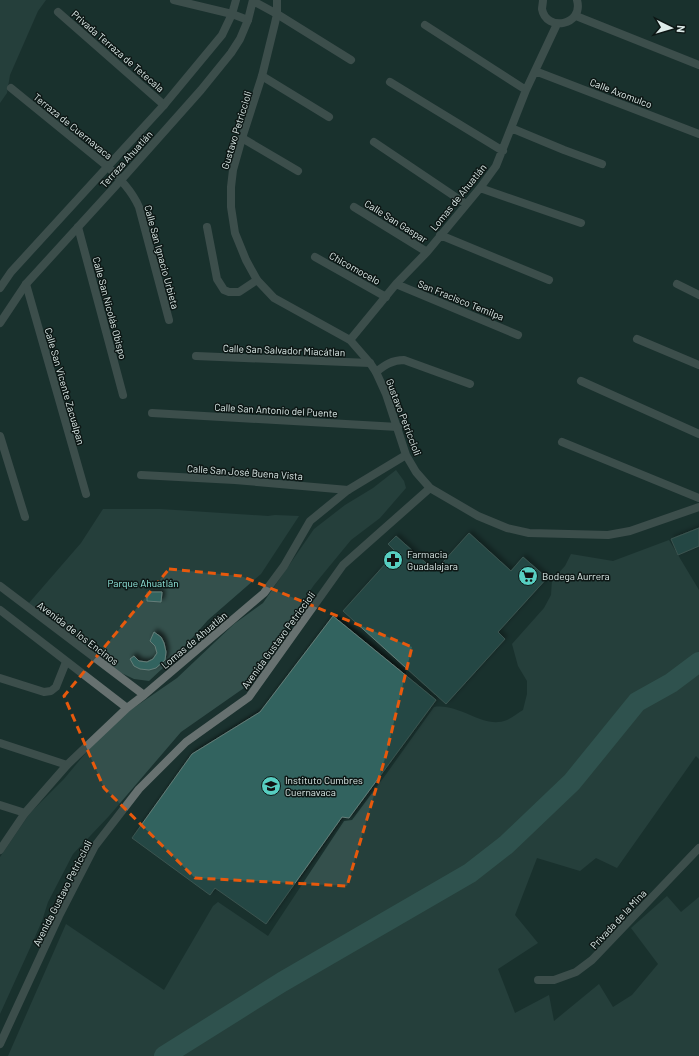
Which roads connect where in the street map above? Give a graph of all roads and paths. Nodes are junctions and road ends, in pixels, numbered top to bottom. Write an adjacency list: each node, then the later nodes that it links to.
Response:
1 (174, 0): 8 (street)
2 (236, 0): 8 (street, Terraza Ahuatlán)
3 (253, 0): 9 (street); 11 (street, Terraza Ahuatlán)
4 (277, 0): 9 (street, Gustavo Petriccioli)
5 (543, 0): 12 (street)
6 (577, 0): 10 (street)
7 (58, 12): 21 (street, Privada Terraza de Tetecala)
8 (232, 14): 11 (street); 21 (street, Terraza Ahuatlán)
9 (277, 14): 14 (street); 17 (street, Gustavo Petriccioli)
10 (576, 16): 12 (street); 15 (street)
11 (248, 20): 31 (street, Terraza Ahuatlán)
12 (557, 24): 16 (street, Lomas de Ahuatlán)
13 (425, 25): 20 (street)
14 (351, 60)
15 (699, 65)
16 (535, 71): 20 (street, Lomas de Ahuatlán); 24 (street, Calle Axomulco)
17 (262, 76): 22 (street); 25 (street, Gustavo Petriccioli)
18 (390, 82): 27 (street)
19 (11, 88): 29 (street, Terraza de Cuernavaca)
20 (526, 90): 23 (street, Lomas de Ahuatlán)
21 (164, 105): 29 (street, Terraza Ahuatlán)
22 (329, 117)
23 (511, 128): 27 (street, Lomas de Ahuatlán); 28 (street)
24 (699, 134)
25 (242, 138): 30 (street); 41 (street, Gustavo Petriccioli)
26 (374, 142): 33 (street)
27 (503, 150): 32 (street, Lomas de Ahuatlán)
28 (602, 164)
29 (108, 167): 31 (street, Terraza de Cuernavaca); 46 (street, Terraza Ahuatlán)
30 (298, 171)
31 (121, 180): 36 (street, Terraza Ahuatlán); 49 (street, Calle San Ignacio Urbieta)
32 (480, 188): 33 (street, Lomas de Ahuatlán); 35 (street)
33 (466, 204): 38 (street, Lomas de Ahuatlán)
34 (354, 207): 39 (street, Calle San Gaspar)
35 (581, 223)
36 (78, 227): 43 (street, Terraza Ahuatlán); 60 (street, Calle San Nicolás Obispo)
37 (207, 227): 41 (street)
38 (440, 235): 39 (street, Lomas de Ahuatlán); 42 (street)
39 (427, 252): 44 (street, Lomas de Ahuatlán)
40 (315, 257): 48 (street, Chicomocelo)
41 (257, 280): 53 (street, Gustavo Petriccioli)
42 (549, 280)
43 (26, 284): 50 (street, Terraza Ahuatlán); 70 (street, Calle San Vicente Zacualpan)
44 (396, 284): 48 (street, Lomas de Ahuatlán); 51 (street, San Fracisco Temilpa)
45 (678, 284): 47 (street)
46 (0, 288)
47 (699, 294)
48 (386, 297): 53 (street, Lomas de Ahuatlán)
49 (169, 320)
50 (0, 323)
51 (518, 334)
52 (637, 339): 56 (street)
53 (350, 340): 55 (street, Gustavo Petriccioli)
54 (196, 356): 55 (street, Calle San Salvador Miacátlan)
55 (370, 363): 57 (street, Gustavo Petriccioli)
56 (699, 365)
57 (376, 372): 59 (street); 62 (street, Gustavo Petriccioli)
58 (581, 381): 63 (street)
59 (470, 384)
60 (123, 395)
61 (152, 413): 62 (street, Calle San Antonio del Puente)
62 (398, 428): 66 (street, Gustavo Petriccioli)
63 (699, 434)
64 (0, 436): 73 (street)
65 (562, 442): 71 (street)
66 (406, 455): 68 (street, Gustavo Petriccioli); 69 (street, Lomas de Ahuatlán)
67 (141, 474): 69 (street, Calle San José Buena Vista)
68 (430, 488): 72 (street); 87 (street, Avenida Gustavo Petriccioli)
69 (348, 490): 78 (street, Lomas de Ahuatlán)
70 (86, 494)
71 (699, 498)
72 (699, 507)
73 (24, 517)
74 (0, 586): 78 (street, Avenida de los Encinos)
75 (0, 610): 76 (street)
76 (66, 662): 77 (street); 79 (street)
77 (0, 678)
78 (144, 696): 79 (street, Lomas de Ahuatlán)
79 (127, 708): 81 (street, Lomas de Ahuatlán)
80 (0, 743): 81 (street)
81 (67, 765): 83 (street, Lomas de Ahuatlán)
82 (0, 805): 83 (street)
83 (25, 813): 85 (street, Lomas de Ahuatlán)
84 (699, 848): 86 (street, Privada de la Mina)
85 (0, 850)
86 (538, 980)
87 (0, 1044)

